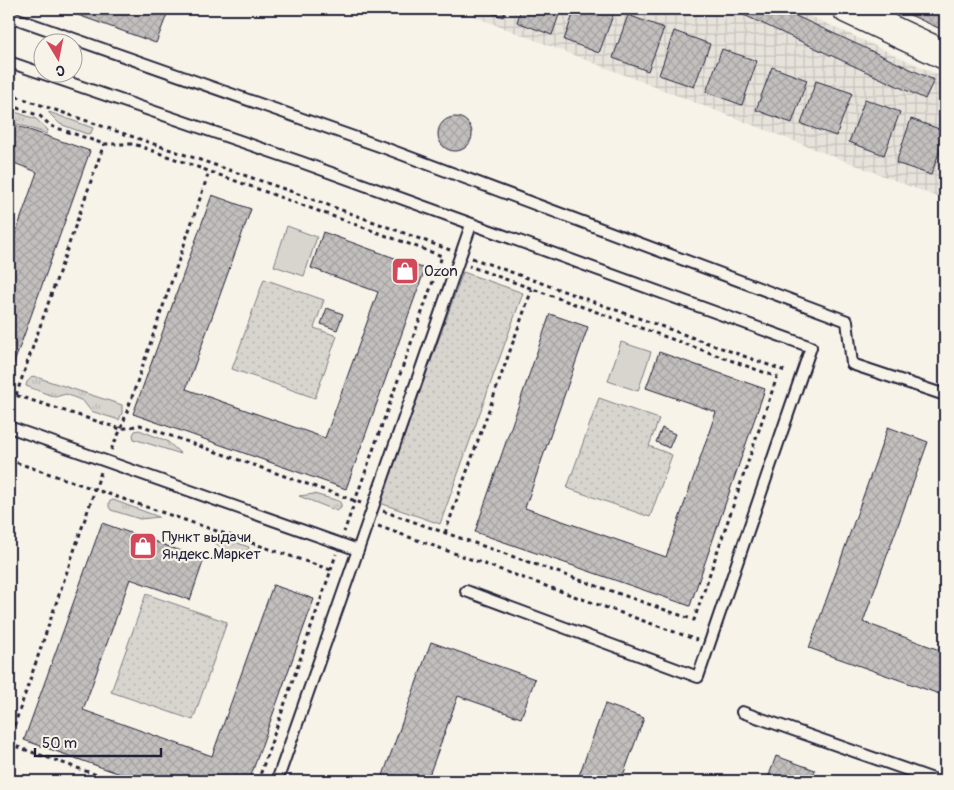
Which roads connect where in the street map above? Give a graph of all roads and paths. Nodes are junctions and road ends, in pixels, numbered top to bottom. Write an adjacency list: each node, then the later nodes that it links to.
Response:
1 (847, 9): 3 (street)
2 (9, 16): 15 (lane)
3 (945, 56)
4 (9, 62): 8 (lane)
5 (9, 94): 10 (path)
6 (9, 105): 7 (path)
7 (104, 144): 9 (path); 14 (path)
8 (471, 225): 10 (lane); 25 (lane)
9 (442, 256): 10 (path); 18 (path)
10 (459, 258): 11 (path); 12 (path); 19 (lane)
11 (532, 289): 21 (path); 21 (path)
12 (789, 373)
13 (9, 392): 14 (path)
14 (16, 395): 18 (path)
15 (945, 395)
16 (9, 427): 22 (lane)
17 (9, 460): 24 (path)
18 (355, 501): 19 (path); 22 (path)
19 (373, 507): 20 (lane); 21 (path)
20 (368, 523): 23 (lane); 26 (path)
21 (445, 533)
22 (340, 544): 23 (lane); 24 (path)
23 (358, 550): 31 (lane)
24 (331, 570): 30 (path)
25 (466, 591)
26 (700, 631)
27 (742, 712): 32 (lane)
28 (9, 744): 29 (path)
29 (114, 781)
30 (258, 781)
31 (276, 781)
32 (939, 781)

